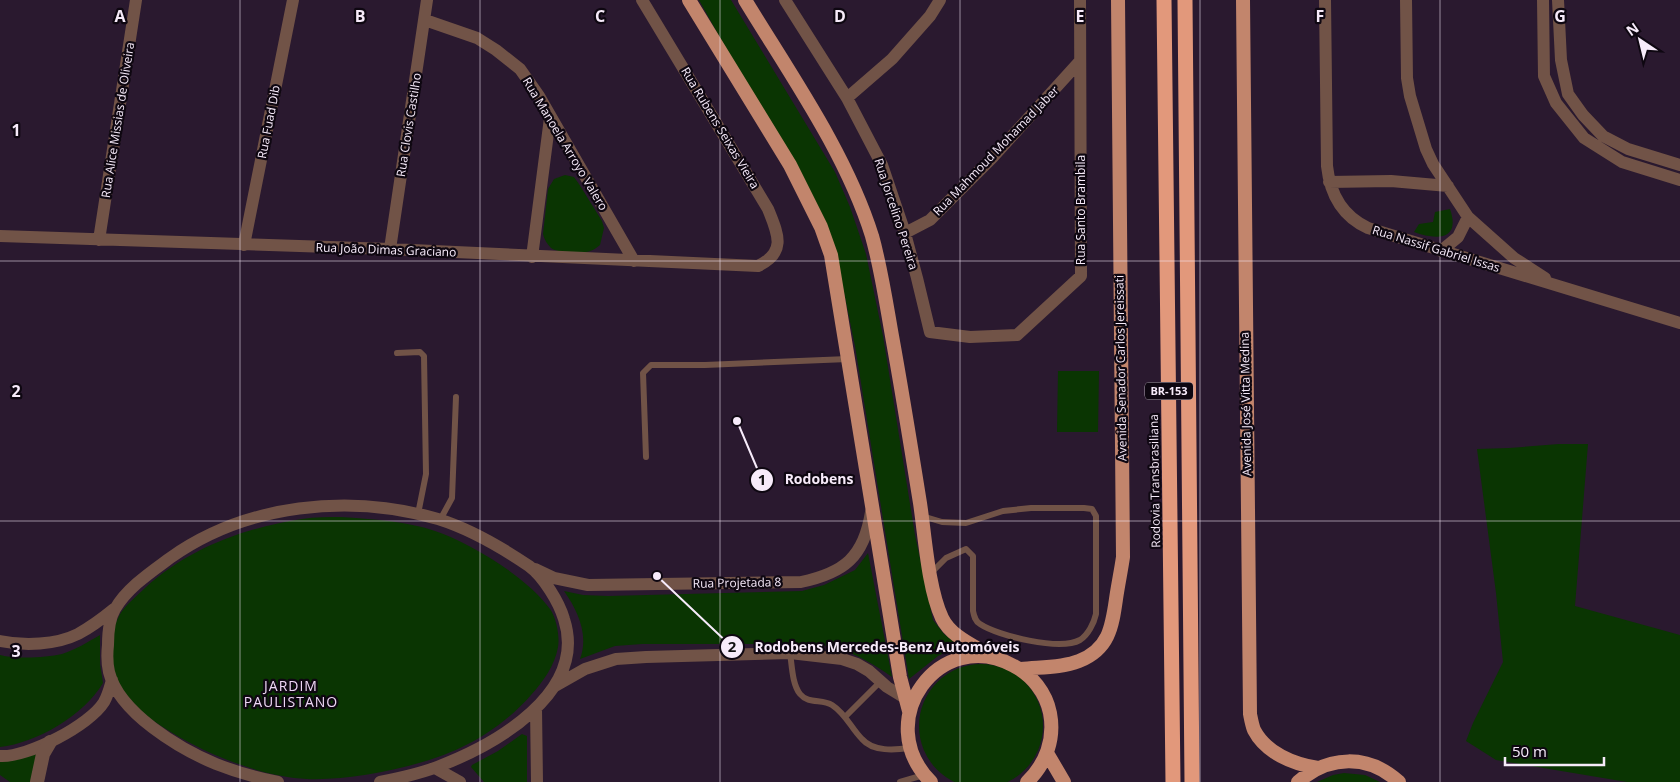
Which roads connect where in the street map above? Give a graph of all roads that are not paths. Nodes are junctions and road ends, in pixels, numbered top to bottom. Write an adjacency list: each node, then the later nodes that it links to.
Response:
1 (136, 0): 29 (street, Rua Alice Missias de Oliveira)
2 (293, 0): 30 (street, Rua Fuad Dib)
3 (426, 0): 18 (street, Rua Clovis Castilho)
4 (642, 0): 34 (street, Rua Rubens Seixas Vieira)
5 (688, 0): 40 (main road)
6 (745, 0): 45 (main road)
7 (785, 0): 20 (street, Rua Jorcelino Pereira)
8 (940, 0): 20 (street)
9 (1080, 0): 19 (street, Rua Santo Brambila)
10 (1118, 0): 53 (main road, Avenida Senador Carlos Jereissati)
11 (1164, 0): 75 (highway, Rodovia Transbrasiliana / BR-153)
12 (1185, 0): 76 (highway, BR-153)
13 (1243, 0): 65 (main road, Avenida José Vitta Medina)
14 (1325, 0): 24 (street, Rua Nassif Gabriel Issas)
15 (1406, 0): 25 (street)
16 (1543, 0): 23 (street)
17 (1558, 0): 22 (street)
18 (425, 20): 21 (street, Rua Manoela Arroyo Valero); 31 (street, Rua Clovis Castilho)
19 (1080, 61): 27 (street, Rua Mahmoud Mohamad Jaber); 38 (street, Rua Santo Brambila)
20 (848, 98): 27 (street, Rua Jorcelino Pereira)
21 (550, 118): 33 (street); 35 (street, Rua Manoela Arroyo Valero)
22 (1680, 165)
23 (1680, 180)
24 (1329, 182): 25 (street); 32 (street, Rua Nassif Gabriel Issas)
25 (1448, 186): 26 (street)
26 (1468, 218): 32 (street); 36 (street)
27 (905, 233): 38 (street, Rua Jorcelino Pereira)
28 (0, 236): 29 (street, Rua João Dimas Graciano)
29 (99, 240): 30 (street, Rua João Dimas Graciano)
30 (244, 245): 31 (street, Rua João Dimas Graciano)
31 (390, 250): 33 (street, Rua João Dimas Graciano)
32 (1442, 251): 36 (street, Rua Nassif Gabriel Issas)
33 (532, 257): 35 (street, Rua João Dimas Graciano)
34 (770, 260): 35 (street, Rua João Dimas Graciano)
35 (634, 261)
36 (1558, 286): 37 (street, Rua Nassif Gabriel Issas)
37 (1680, 323)
38 (930, 332)
39 (397, 352): 44 (lane)
40 (849, 359): 42 (lane); 43 (main road)
41 (456, 397): 46 (lane)
42 (646, 457)
43 (871, 507): 47 (street, Rua Projetada 8); 57 (main road)
44 (418, 514): 46 (street); 49 (street)
45 (922, 516): 48 (main road); 48 (lane)
46 (440, 520): 47 (street)
47 (532, 568): 56 (street)
48 (930, 574): 52 (main road)
49 (114, 609): 50 (street); 54 (street)
50 (0, 641)
51 (790, 653): 55 (street); 56 (street); 59 (lane)
52 (992, 657): 53 (main road); 57 (main road)
53 (1021, 669): 62 (main road)
54 (112, 680): 60 (street); 68 (street)
55 (881, 681): 57 (street); 59 (lane)
56 (555, 686): 58 (street)
57 (907, 704): 61 (main road)
58 (536, 708): 64 (street); 71 (street)
59 (846, 716): 61 (lane)
60 (50, 742): 63 (street); 67 (street)
61 (910, 748): 66 (main road)
62 (1047, 753): 73 (main road); 74 (main road)
63 (0, 756)
64 (435, 768): 69 (street); 70 (street)
65 (1318, 768): 77 (main road); 78 (main road)
66 (927, 778): 72 (lane)
67 (37, 782)
68 (278, 782)
69 (380, 782)
70 (460, 782)
71 (537, 782)
72 (900, 782)
73 (1027, 782)
74 (1064, 782)
75 (1173, 782)
76 (1192, 782)
77 (1298, 782)
78 (1399, 782)

